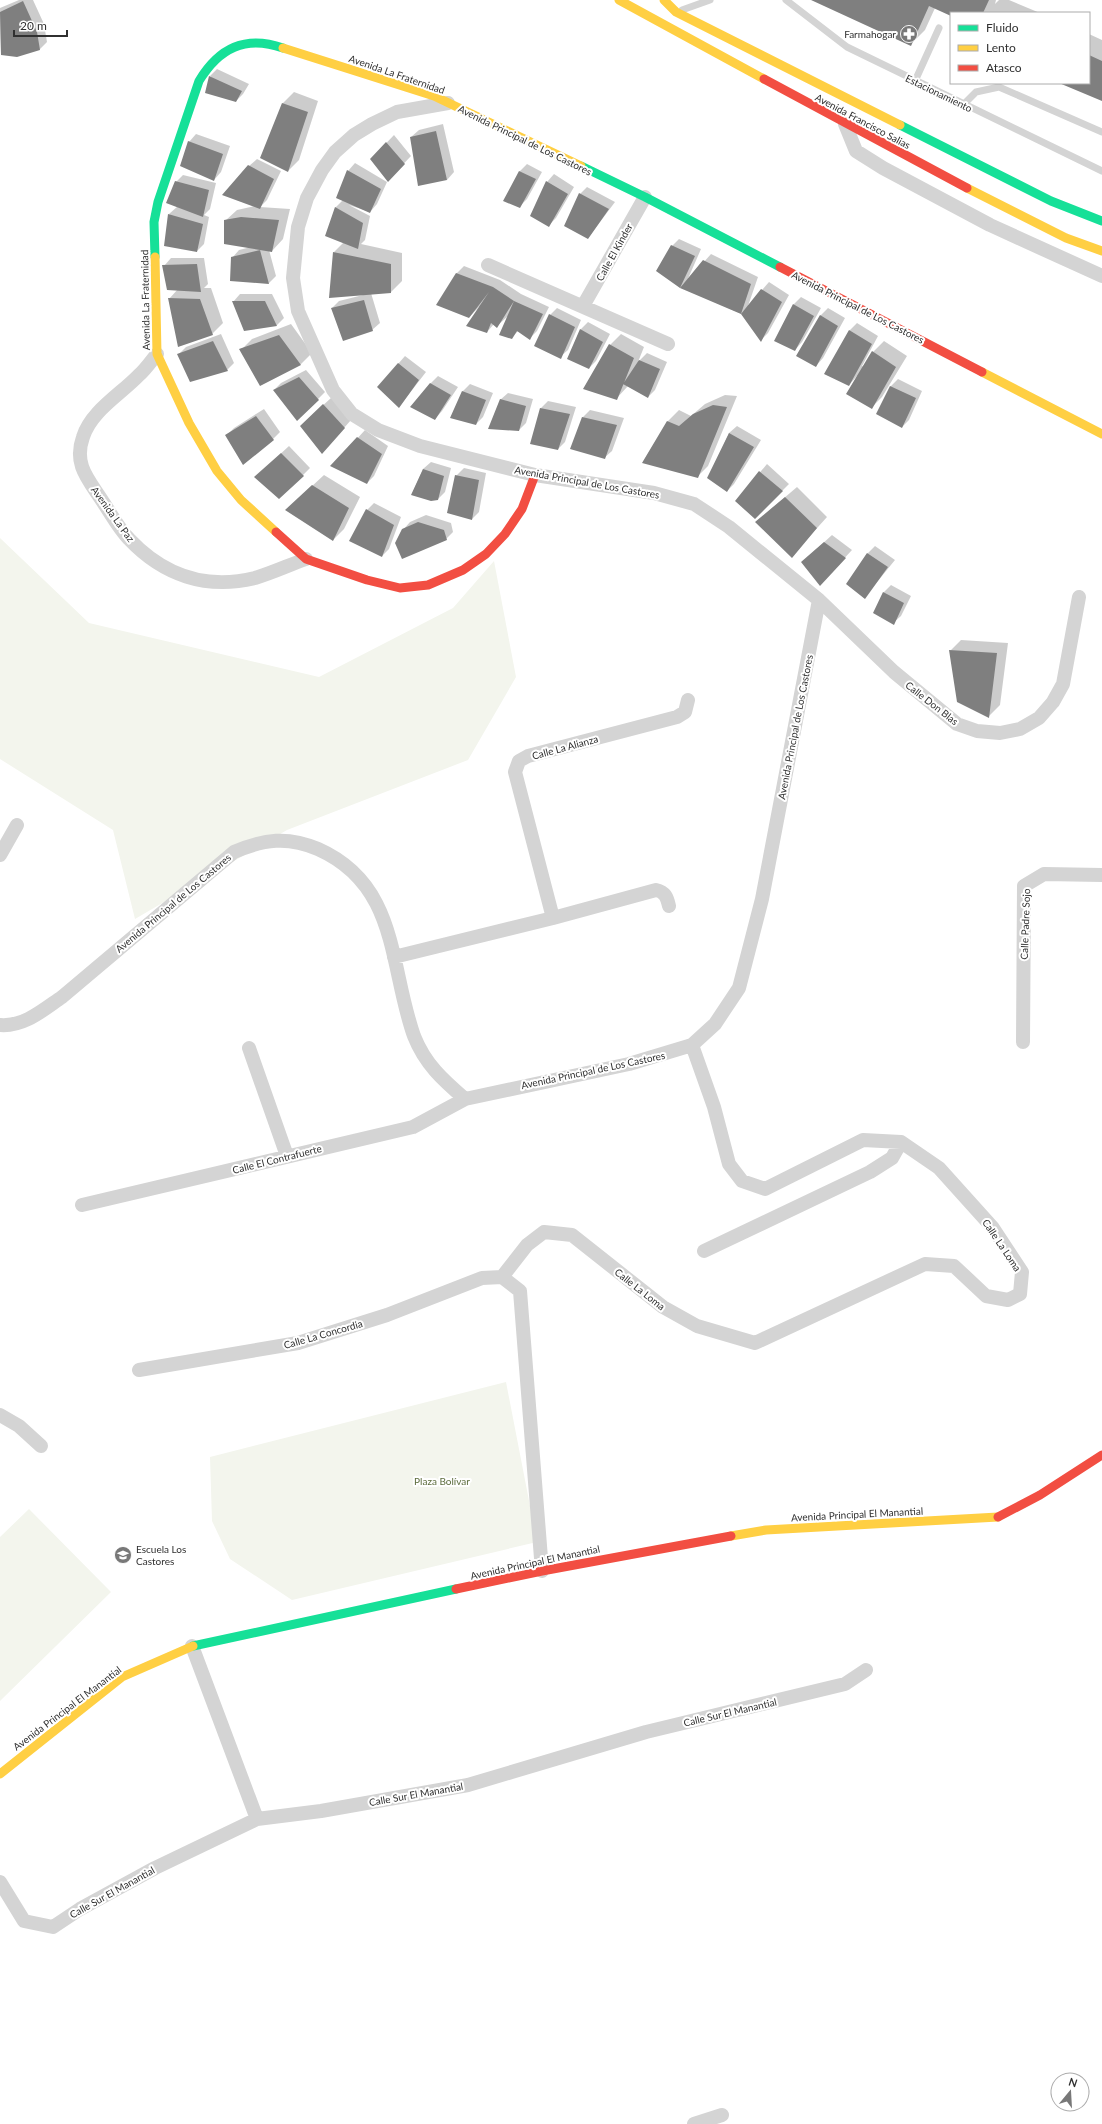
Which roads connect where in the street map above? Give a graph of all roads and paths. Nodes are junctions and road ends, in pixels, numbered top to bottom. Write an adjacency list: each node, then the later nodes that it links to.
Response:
1 (619, 0): 10 (street, Avenida Francisco Salias)
2 (664, 0): 5 (street, Avenida Francisco Salias)
3 (706, 0): 5 (lane)
4 (786, 0): 7 (lane, Estacionamiento)
5 (676, 12): 14 (street, Avenida Francisco Salias)
6 (939, 28): 7 (lane)
7 (915, 81): 9 (lane, Estacionamiento)
8 (448, 103): 13 (street, Avenida Principal de Los Castores); 20 (street, Avenida La Fraternidad); 22 (street, Avenida Principal de Los Castores)
9 (963, 105): 11 (lane); 12 (lane, Estacionamiento)
10 (845, 124): 15 (street, Avenida Francisco Salias); 17 (street)
11 (1102, 132)
12 (1102, 171)
13 (645, 197): 18 (street, Calle El Kinder); 21 (street, Avenida Principal de Los Castores)
14 (1102, 221)
15 (1102, 251)
16 (488, 265): 18 (street)
17 (1102, 276)
18 (583, 306): 19 (street)
19 (668, 344)
20 (157, 354): 23 (street, Avenida La Fraternidad); 23 (street, Avenida La Paz)
21 (1102, 434)
22 (535, 475): 23 (street, Avenida La Fraternidad); 25 (street, Avenida Principal de Los Castores)
23 (306, 558)
24 (1079, 597): 25 (street, Calle Don Blas)
25 (819, 600): 35 (street, Avenida Principal de Los Castores)
26 (688, 700): 31 (street, Calle La Alianza)
27 (17, 825): 28 (street)
28 (0, 855)
29 (1102, 875): 34 (street, Calle Padre Sojo)
30 (669, 906): 31 (street)
31 (553, 918): 32 (street)
32 (394, 957): 33 (street, Avenida Principal de Los Castores); 37 (street, Avenida Principal de Los Castores)
33 (0, 1026)
34 (1023, 1042)
35 (692, 1045): 37 (street, Avenida Principal de Los Castores); 38 (street)
36 (249, 1048): 39 (street)
37 (465, 1099): 39 (street, Calle El Contrafuerte)
38 (901, 1142): 41 (street); 42 (street, Calle La Loma)
39 (287, 1156): 40 (street, Calle El Contrafuerte)
40 (82, 1205)
41 (704, 1251)
42 (502, 1277): 43 (street, Calle La Concordia); 47 (street)
43 (139, 1370)
44 (0, 1415): 45 (street)
45 (42, 1446)
46 (1102, 1455): 47 (street, Avenida Principal El Manantial)
47 (542, 1571): 48 (street, Avenida Principal El Manantial)
48 (192, 1646): 50 (street, Avenida Principal El Manantial); 51 (street)
49 (866, 1670): 51 (street, Calle Sur El Manantial)
50 (0, 1774)
51 (257, 1819): 52 (street, Calle Sur El Manantial)
52 (0, 1882)
53 (722, 2115): 54 (street)
54 (694, 2124)

